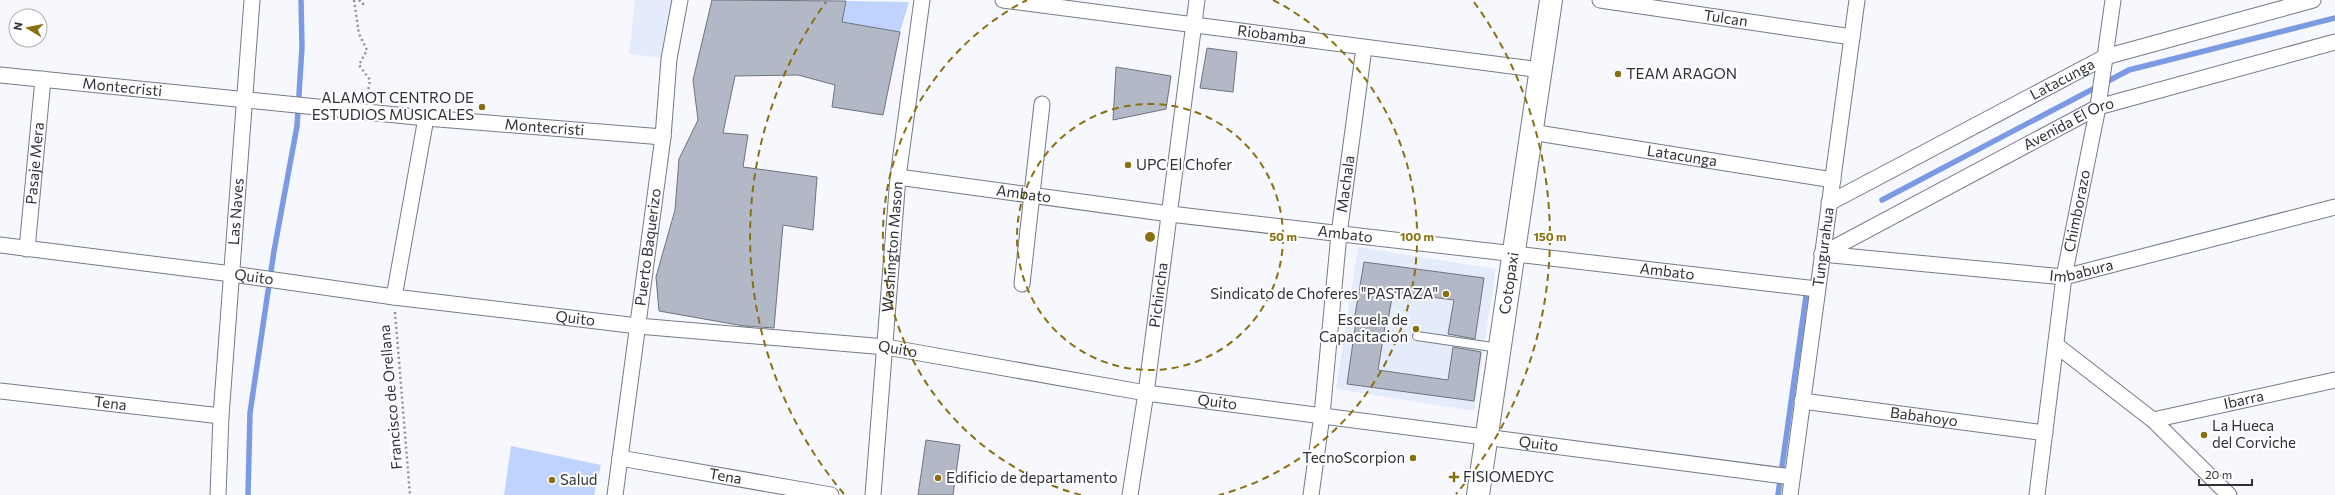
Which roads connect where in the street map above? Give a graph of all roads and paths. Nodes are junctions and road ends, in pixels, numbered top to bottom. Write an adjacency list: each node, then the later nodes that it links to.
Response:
1 (252, 0): 23 (street, Las Naves)
2 (354, 0): 26 (path)
3 (359, 0): 4 (path)
4 (363, 0)
5 (680, 0): 29 (street, Puerto Baquerizo)
6 (922, 0): 30 (street, Washington Mason)
7 (1003, 0): 15 (street, Riobamba)
8 (1197, 0): 15 (street, Pichincha)
9 (1551, 0): 20 (street, Cotopaxi)
10 (1600, 0): 16 (street, Tulcan)
11 (1857, 0): 16 (street, Tungurahua)
12 (2113, 0): 19 (street, Chimborazo)
13 (2313, 0): 14 (street, Latacunga)
14 (2297, 2): 19 (street, Latacunga)
15 (1195, 24): 18 (street, Riobamba); 35 (street, Pichincha)
16 (1852, 37): 31 (street, Tungurahua)
17 (2335, 42): 24 (street, Avenida El Oro)
18 (1364, 48): 20 (street, Riobamba); 36 (street, Machala)
19 (2104, 61): 24 (street, Chimborazo); 33 (street, Latacunga)
20 (1540, 70): 28 (street, Cotopaxi)
21 (0, 75): 22 (street, Montecristi)
22 (43, 79): 23 (street, Montecristi); 38 (street, Pasaje Mera)
23 (245, 98): 26 (street, Montecristi); 41 (street, Las Naves)
24 (2099, 103): 40 (street, Avenida El Oro); 42 (street, Chimborazo)
25 (1042, 104): 32 (street)
26 (365, 111): 27 (street, Montecristi)
27 (426, 118): 29 (street, Montecristi); 45 (street)
28 (1531, 132): 31 (street, Latacunga); 39 (street, Cotopaxi)
29 (663, 137): 46 (street, Puerto Baquerizo)
30 (898, 177): 32 (street, Ambato); 49 (street, Washington Mason)
31 (1833, 180): 33 (street, Tungurahua)
32 (1032, 195): 35 (street, Ambato); 43 (street)
33 (1830, 203): 40 (street, Tungurahua)
34 (2335, 207): 42 (street, Imbabura)
35 (1170, 214): 36 (street, Ambato); 53 (street, Pichincha)
36 (1339, 234): 39 (street, Ambato); 56 (street, Machala)
37 (0, 245): 38 (street, Quito)
38 (27, 249): 41 (street, Quito)
39 (1513, 254): 44 (street, Ambato); 50 (street, Cotopaxi)
40 (1822, 254): 42 (street, Imbabura); 44 (street, Tungurahua)
41 (232, 274): 45 (street, Quito); 55 (street, Las Naves)
42 (2064, 277): 48 (street, Chimborazo)
43 (1022, 284)
44 (1817, 289): 54 (street, Tungurahua)
45 (394, 297): 46 (street, Quito); 63 (path, Francisco de Orellana)
46 (638, 326): 49 (street, Quito); 60 (street, Puerto Baquerizo)
47 (1417, 336): 50 (lane)
48 (2056, 345): 57 (street); 58 (street, Chimborazo)
49 (886, 347): 53 (street, Quito); 66 (street, Washington Mason)
50 (1500, 348): 59 (street, Cotopaxi)
51 (2335, 380): 57 (street, Ibarra)
52 (0, 391): 55 (street, Tena)
53 (1146, 393): 56 (street, Quito); 67 (street, Pichincha)
54 (1802, 401): 58 (street, Babahoyo); 61 (street, Tungurahua)
55 (221, 416): 62 (street, Las Naves)
56 (1322, 416): 59 (street, Quito); 68 (street, Machala)
57 (2153, 420): 72 (street)
58 (2045, 434): 71 (street, Chimborazo)
59 (1487, 437): 61 (street, Quito); 69 (street, Cotopaxi)
60 (620, 458): 64 (street, Puerto Baquerizo); 65 (street, Tena)
61 (1792, 477): 70 (street, Tungurahua)
62 (218, 495)
63 (410, 495)
64 (615, 495)
65 (831, 495)
66 (874, 495)
67 (1130, 495)
68 (1311, 495)
69 (1478, 495)
70 (1790, 495)
71 (2037, 495)
72 (2229, 495)

